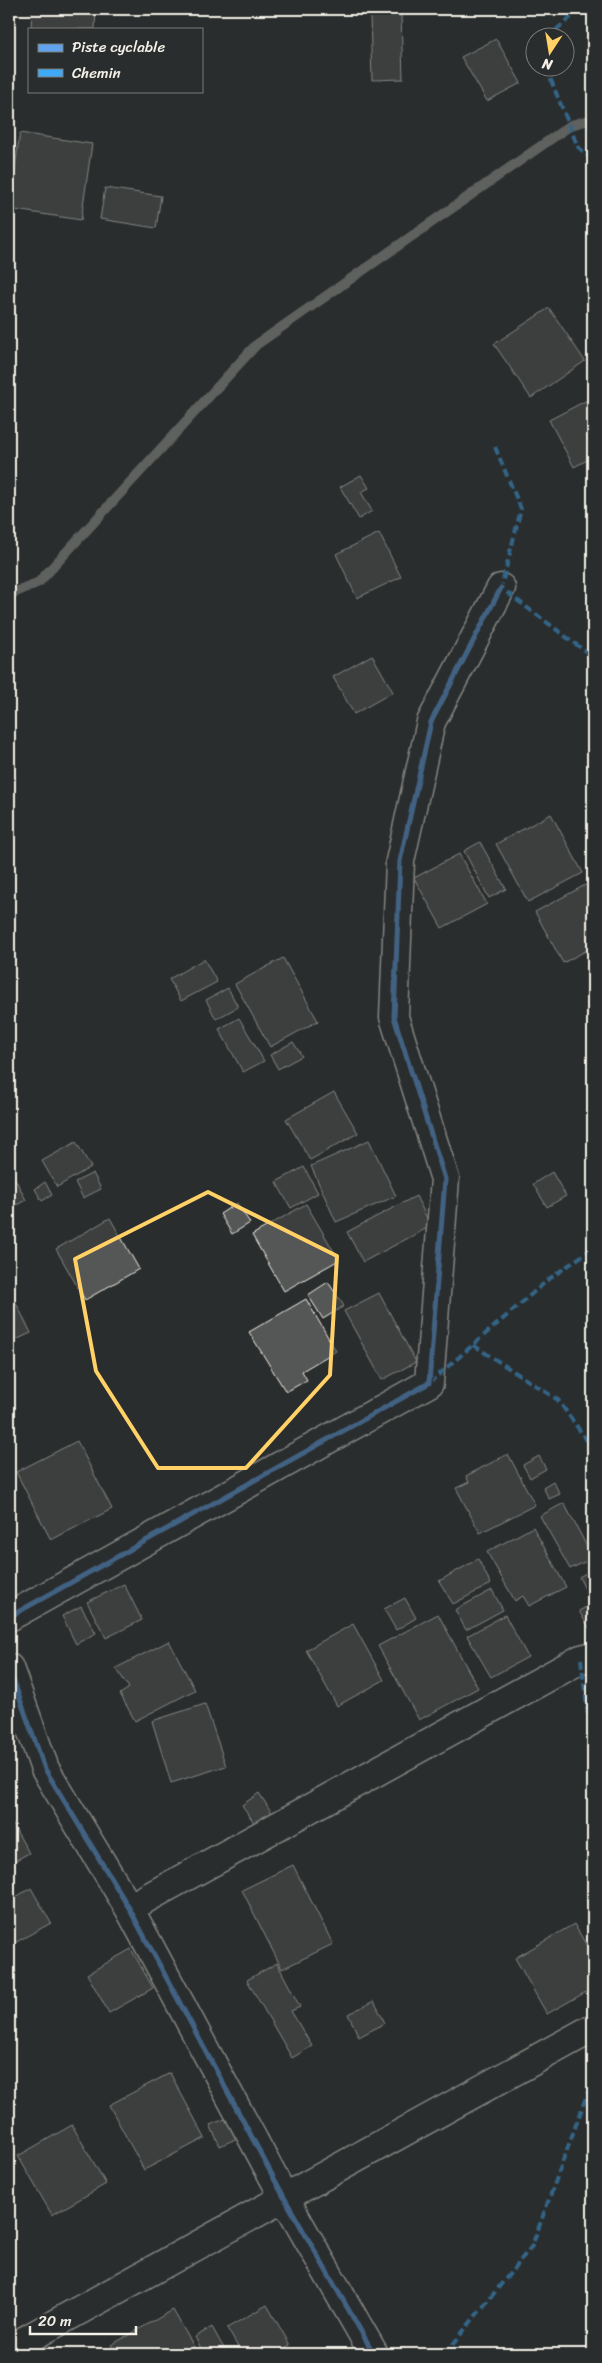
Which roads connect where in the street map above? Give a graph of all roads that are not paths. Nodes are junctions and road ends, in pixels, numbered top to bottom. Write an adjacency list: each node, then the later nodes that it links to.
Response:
1 (501, 588): 2 (street)
2 (9, 1618)
3 (593, 1656): 5 (street)
4 (9, 1668): 5 (street)
5 (129, 1908): 7 (street)
6 (593, 2028): 7 (street)
7 (285, 2199): 8 (street); 9 (street)
8 (9, 2349)
9 (374, 2354)

